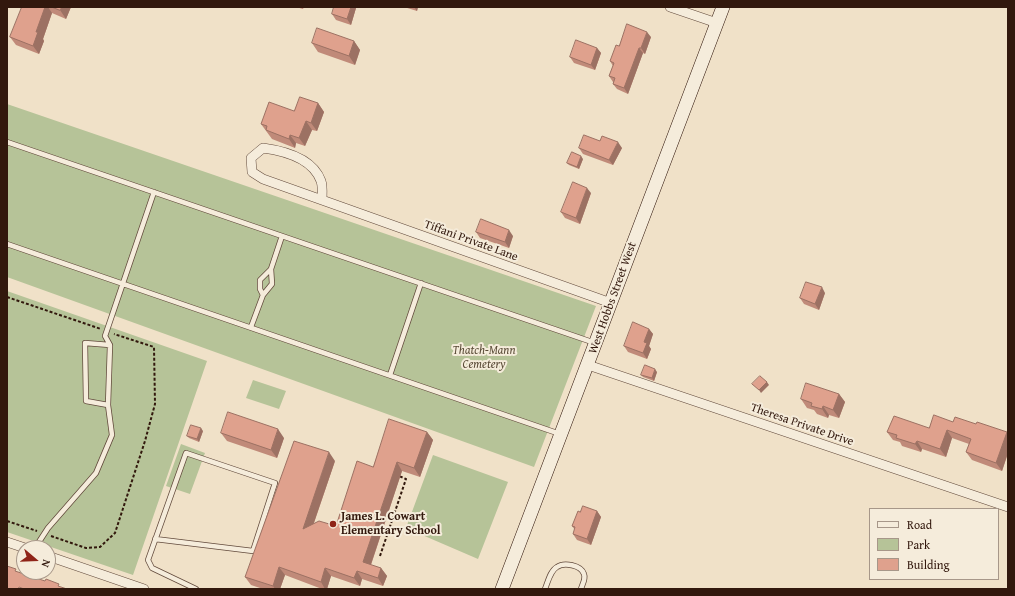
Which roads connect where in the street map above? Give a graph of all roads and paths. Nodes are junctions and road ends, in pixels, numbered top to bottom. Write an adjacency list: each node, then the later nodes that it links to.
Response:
1 (670, 7): 3 (street)
2 (723, 7): 3 (street, West Hobbs Street West)
3 (717, 23): 14 (street, West Hobbs Street West)
4 (7, 142): 5 (lane)
5 (154, 192): 7 (lane); 10 (lane)
6 (322, 200): 6 (street, Tiffani Private Lane); 14 (street, Tiffani Private Lane)
7 (282, 236): 9 (lane); 11 (lane)
8 (7, 244): 10 (lane)
9 (271, 269): 12 (lane); 12 (lane)
10 (122, 283): 15 (lane); 16 (lane)
11 (421, 283): 17 (lane); 20 (lane)
12 (263, 296): 15 (lane)
13 (7, 297): 16 (path)
14 (611, 303): 17 (street, West Hobbs Street West)
15 (251, 328): 20 (lane)
16 (106, 331): 18 (lane); 26 (path)
17 (596, 343): 19 (street, West Hobbs Street West)
18 (110, 345): 21 (lane); 21 (lane)
19 (588, 365): 22 (street, West Hobbs Street West); 24 (street, Theresa Private Drive)
20 (390, 375): 22 (lane)
21 (108, 405): 26 (lane)
22 (561, 434): 33 (street, West Hobbs Street West)
23 (393, 474): 29 (path)
24 (1008, 507)
25 (7, 521): 26 (path)
26 (44, 533): 28 (lane)
27 (155, 538): 27 (lane); 32 (lane)
28 (40, 540)
29 (380, 556)
30 (56, 559): 31 (street)
31 (142, 589)
32 (196, 589)
33 (502, 589)
34 (546, 589): 35 (lane)
35 (581, 589)

